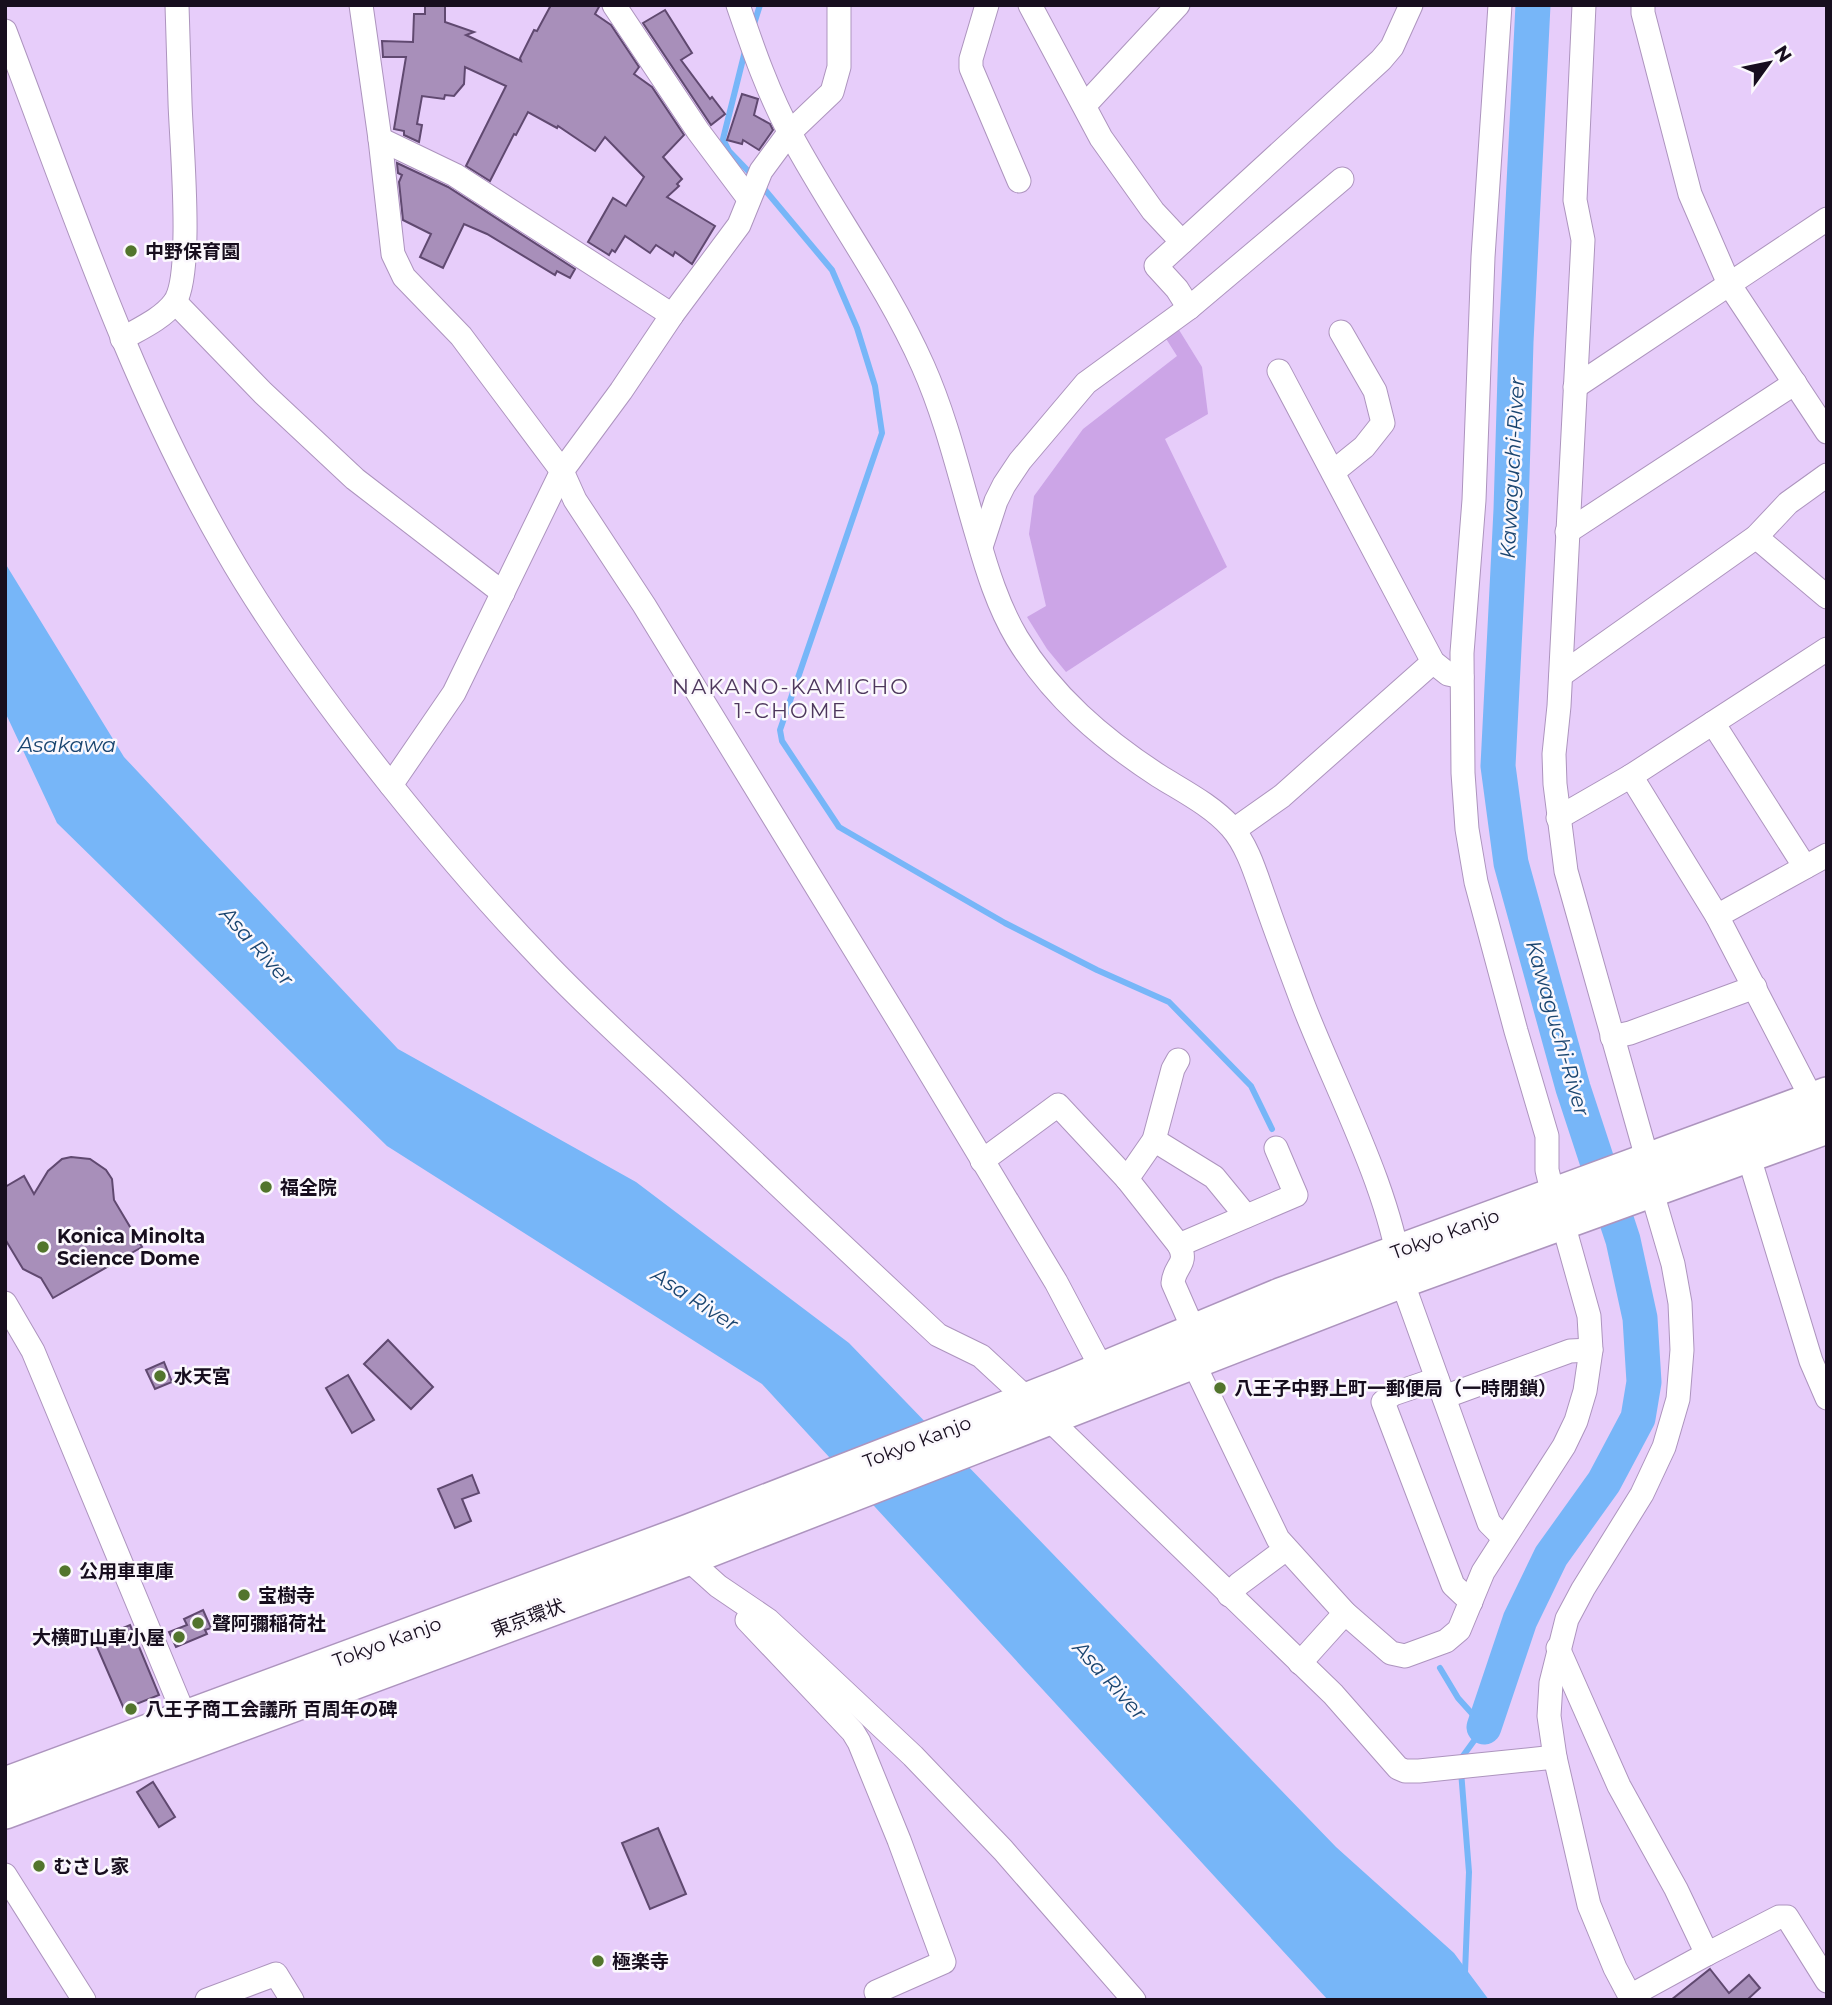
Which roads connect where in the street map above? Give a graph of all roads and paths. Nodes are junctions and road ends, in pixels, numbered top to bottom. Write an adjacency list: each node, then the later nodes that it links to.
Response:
1 (177, 5): 23 (street)
2 (361, 5): 16 (street)
3 (614, 5): 19 (street)
4 (839, 5): 15 (street)
5 (987, 5): 18 (street)
6 (1030, 5): 14 (street)
7 (1178, 5): 14 (street)
8 (1411, 5): 21 (street)
9 (1500, 5): 43 (street)
10 (1584, 5): 30 (street)
11 (1643, 5): 22 (street)
12 (741, 13): 15 (street)
13 (5, 31): 27 (street)
14 (1085, 106): 21 (street)
15 (789, 133): 19 (street); 37 (street)
16 (380, 139): 25 (street); 32 (street)
17 (1342, 178): 24 (street)
18 (1018, 181)
19 (750, 197): 25 (street)
20 (1827, 219): 22 (street)
21 (1182, 242): 24 (street)
22 (1729, 284): 29 (street); 30 (street)
23 (175, 302): 27 (street); 38 (street)
24 (1189, 308): 37 (street)
25 (672, 315): 32 (street)
26 (1341, 332): 33 (street)
27 (122, 340): 46 (street)
28 (1279, 372): 33 (street)
29 (1795, 383): 31 (street); 35 (street)
30 (1575, 387): 35 (street)
31 (1827, 432)
32 (562, 471): 38 (street); 59 (street)
33 (1333, 472): 41 (street)
34 (1827, 475): 36 (street)
35 (1567, 532): 42 (street)
36 (1756, 537): 39 (street); 42 (street)
37 (981, 547): 48 (street)
38 (503, 593): 46 (street)
39 (1827, 597)
40 (1827, 649): 44 (street)
41 (1433, 662): 43 (street); 48 (street)
42 (1561, 675): 47 (street)
43 (1462, 677): 62 (street)
44 (1713, 723): 45 (street); 50 (street)
45 (1630, 776): 47 (street); 51 (street)
46 (391, 785): 72 (street)
47 (1558, 818): 53 (street)
48 (1234, 830): 65 (street)
49 (1827, 855): 50 (street)
50 (1805, 867): 51 (street)
51 (1717, 916): 52 (street)
52 (1755, 988): 53 (street); 55 (street)
53 (1612, 1037): 60 (street)
54 (1178, 1060): 56 (street)
55 (1822, 1107): 58 (highway, Tokyo Kanjo); 60 (highway, Tokyo Kanjo)
56 (1154, 1140): 61 (street); 63 (street)
57 (1276, 1148): 63 (street)
58 (1748, 1154): 60 (highway, Tokyo Kanjo); 70 (street)
59 (982, 1161): 61 (street); 69 (street)
60 (1646, 1176): 62 (highway, Tokyo Kanjo); 80 (street)
61 (1128, 1180): 64 (street)
62 (1567, 1205): 65 (highway, Tokyo Kanjo); 68 (street)
63 (1246, 1216): 64 (street)
64 (1180, 1245): 67 (street)
65 (1401, 1266): 67 (highway, Tokyo Kanjo); 71 (street)
66 (5, 1303): 82 (street)
67 (1193, 1346): 69 (highway, Tokyo Kanjo); 72 (highway, Tokyo Kanjo); 75 (street)
68 (1591, 1350): 71 (street); 73 (street)
69 (1102, 1369): 72 (highway, Tokyo Kanjo)
70 (1824, 1384)
71 (1441, 1388): 73 (street); 77 (street)
72 (1028, 1413): 74 (highway, Tokyo Kanjo); 76 (street)
73 (1504, 1538): 77 (street)
74 (688, 1544): 82 (highway, Tokyo Kanjo); 94 (street)
75 (1286, 1549): 76 (street); 78 (street)
76 (1229, 1595): 81 (street)
77 (1471, 1602): 78 (street)
78 (1345, 1613): 81 (street)
79 (747, 1620): 93 (street)
80 (1558, 1648): 83 (street); 87 (street)
81 (1300, 1663): 83 (street)
82 (190, 1729): 84 (highway, Tokyo Kanjo); 85 (highway)
83 (1552, 1757): 89 (street)
84 (5, 1784)
85 (5, 1812)
86 (5, 1875): 90 (street)
87 (1707, 1954): 88 (street); 89 (street)
88 (1827, 1981)
89 (1631, 1998)
90 (83, 2000)
91 (208, 2000): 92 (street)
92 (292, 2000)
93 (879, 2000)
94 (1134, 2000)

